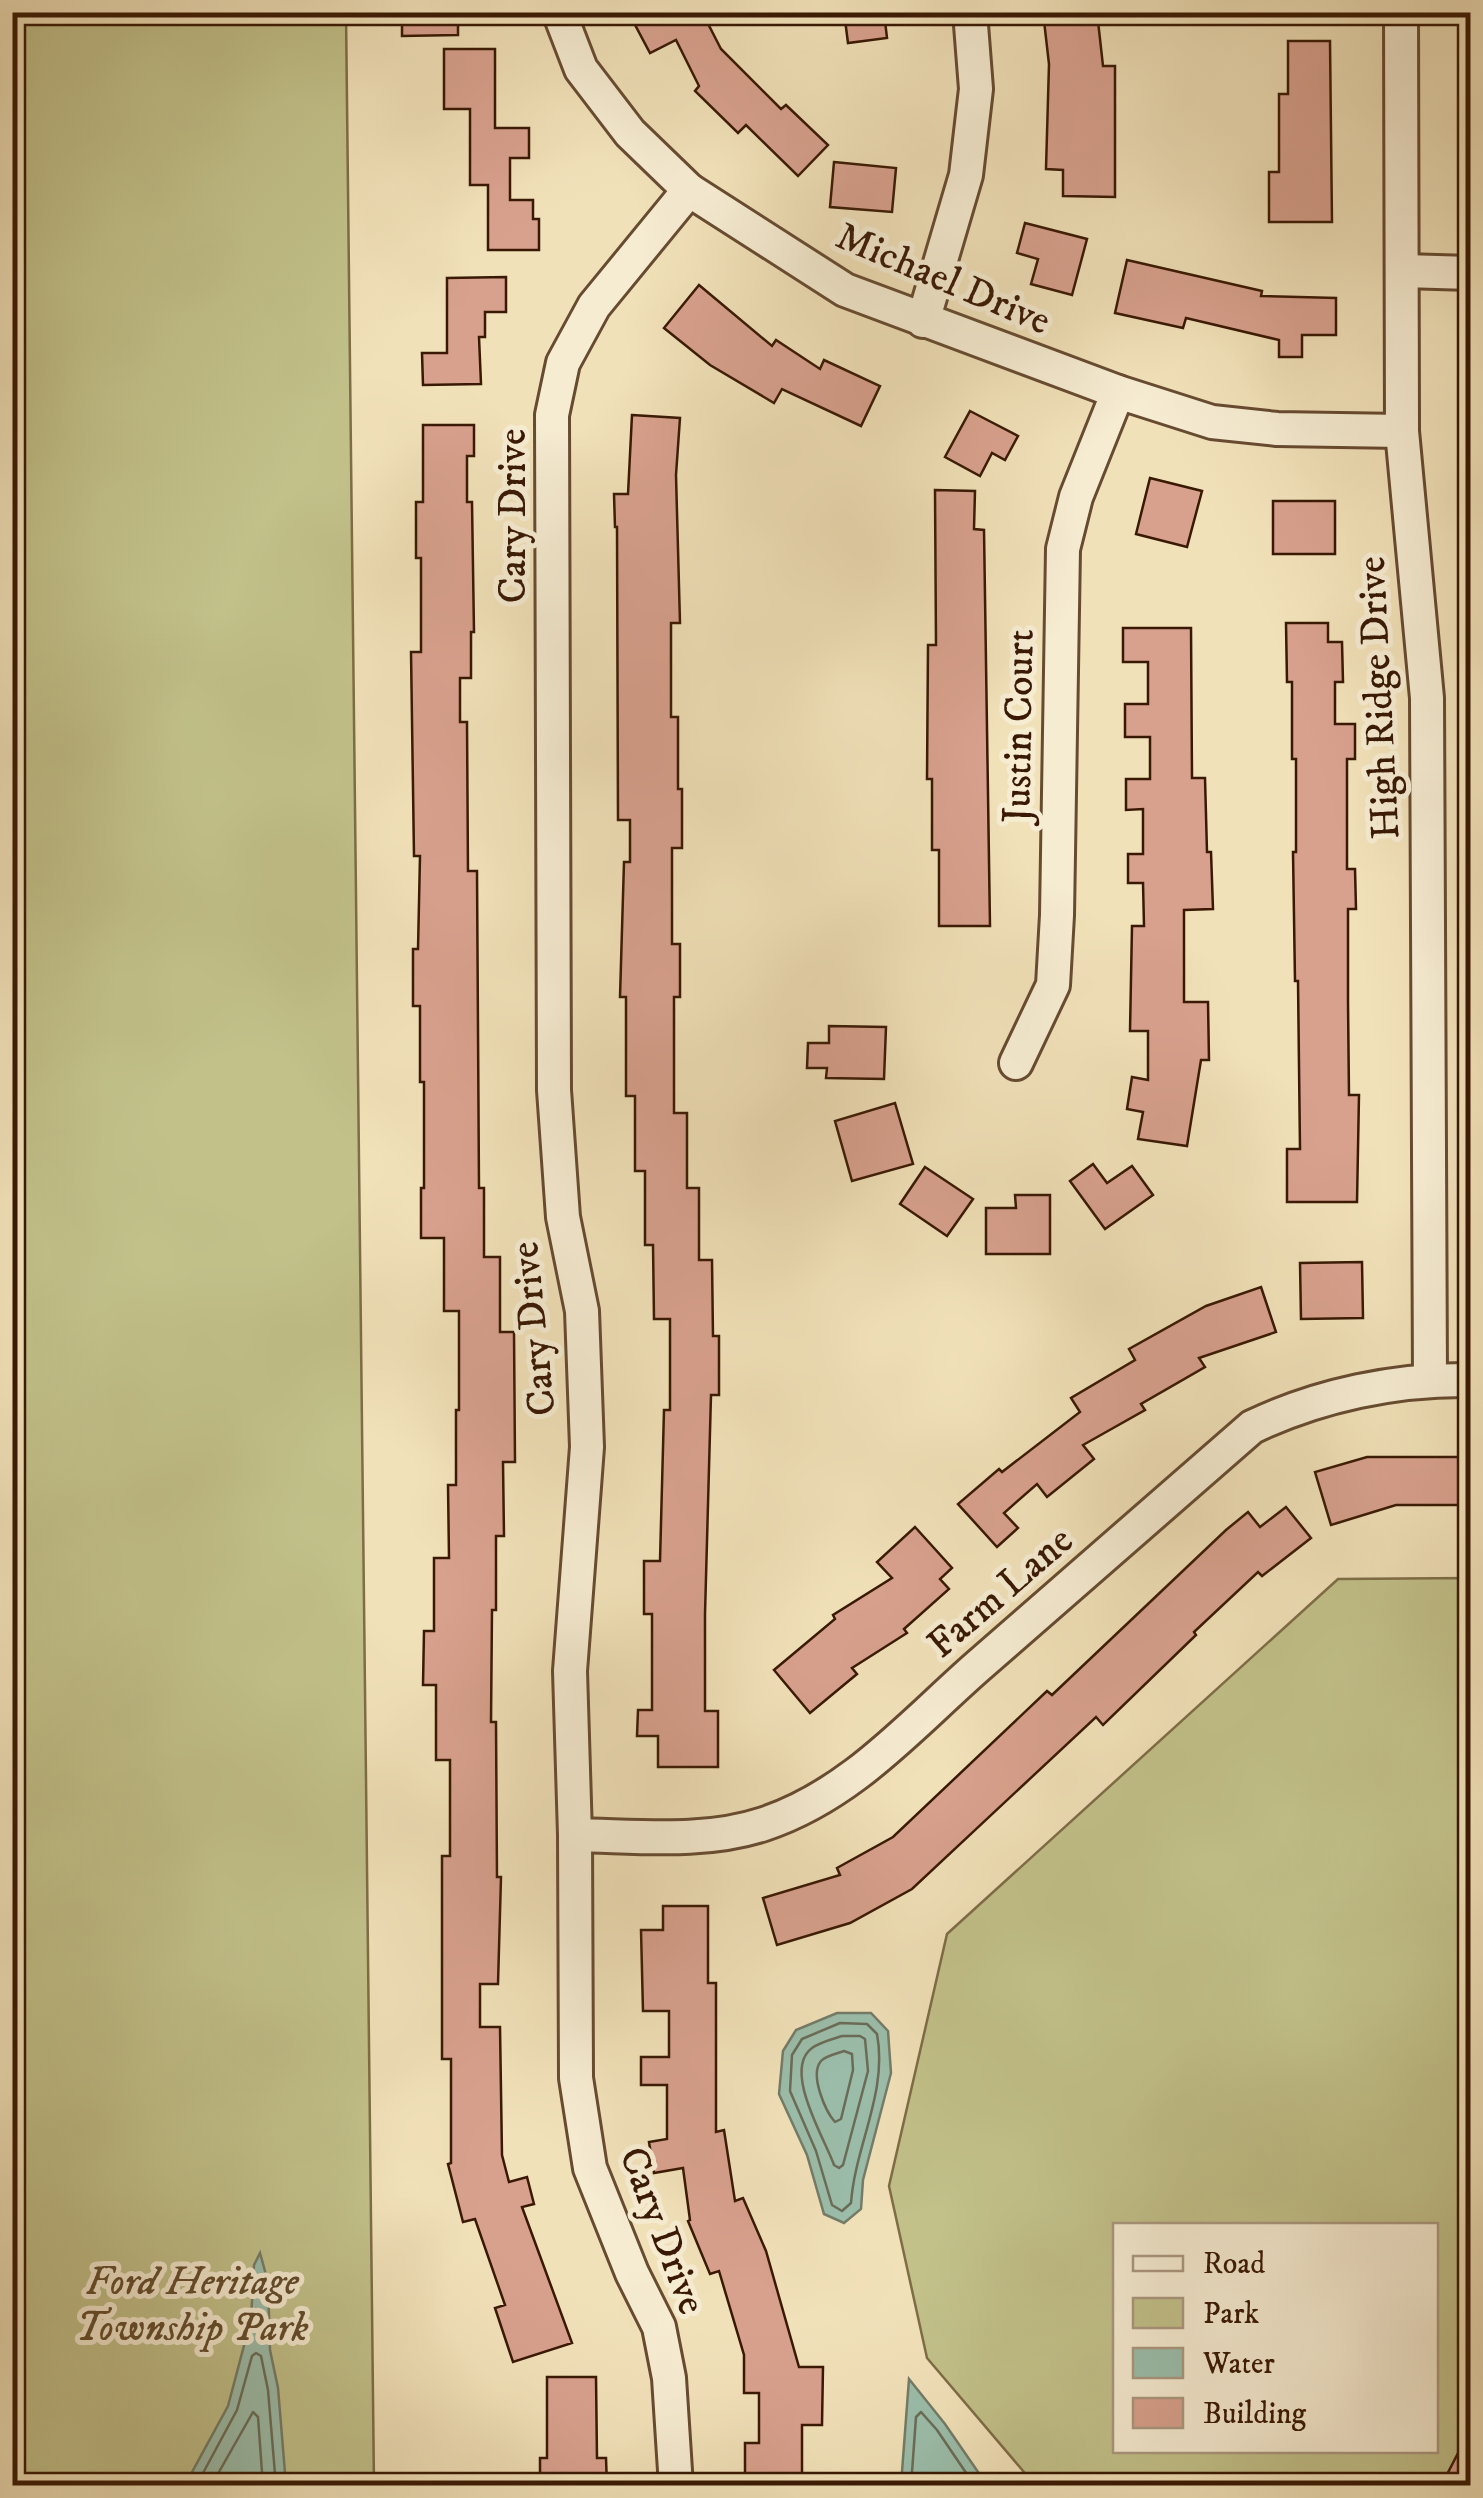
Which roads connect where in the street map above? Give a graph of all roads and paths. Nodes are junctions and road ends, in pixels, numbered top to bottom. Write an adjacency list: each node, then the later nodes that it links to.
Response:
1 (559, 12): 4 (street, Michael Drive)
2 (970, 12): 7 (street)
3 (1402, 12): 5 (street, High Ridge Drive)
4 (689, 190): 7 (street, Michael Drive); 13 (street, Cary Drive)
5 (1404, 271): 6 (street); 9 (street, High Ridge Drive)
6 (1470, 272)
7 (923, 321): 8 (street, Michael Drive)
8 (1118, 392): 9 (street, Michael Drive); 10 (street, Justin Court)
9 (1402, 431): 11 (street, High Ridge Drive)
10 (1016, 1062)
11 (1430, 1379): 12 (street, Farm Lane); 13 (street, Farm Lane)
12 (1470, 1380)
13 (576, 1835): 14 (street, Cary Drive)
14 (676, 2486)

